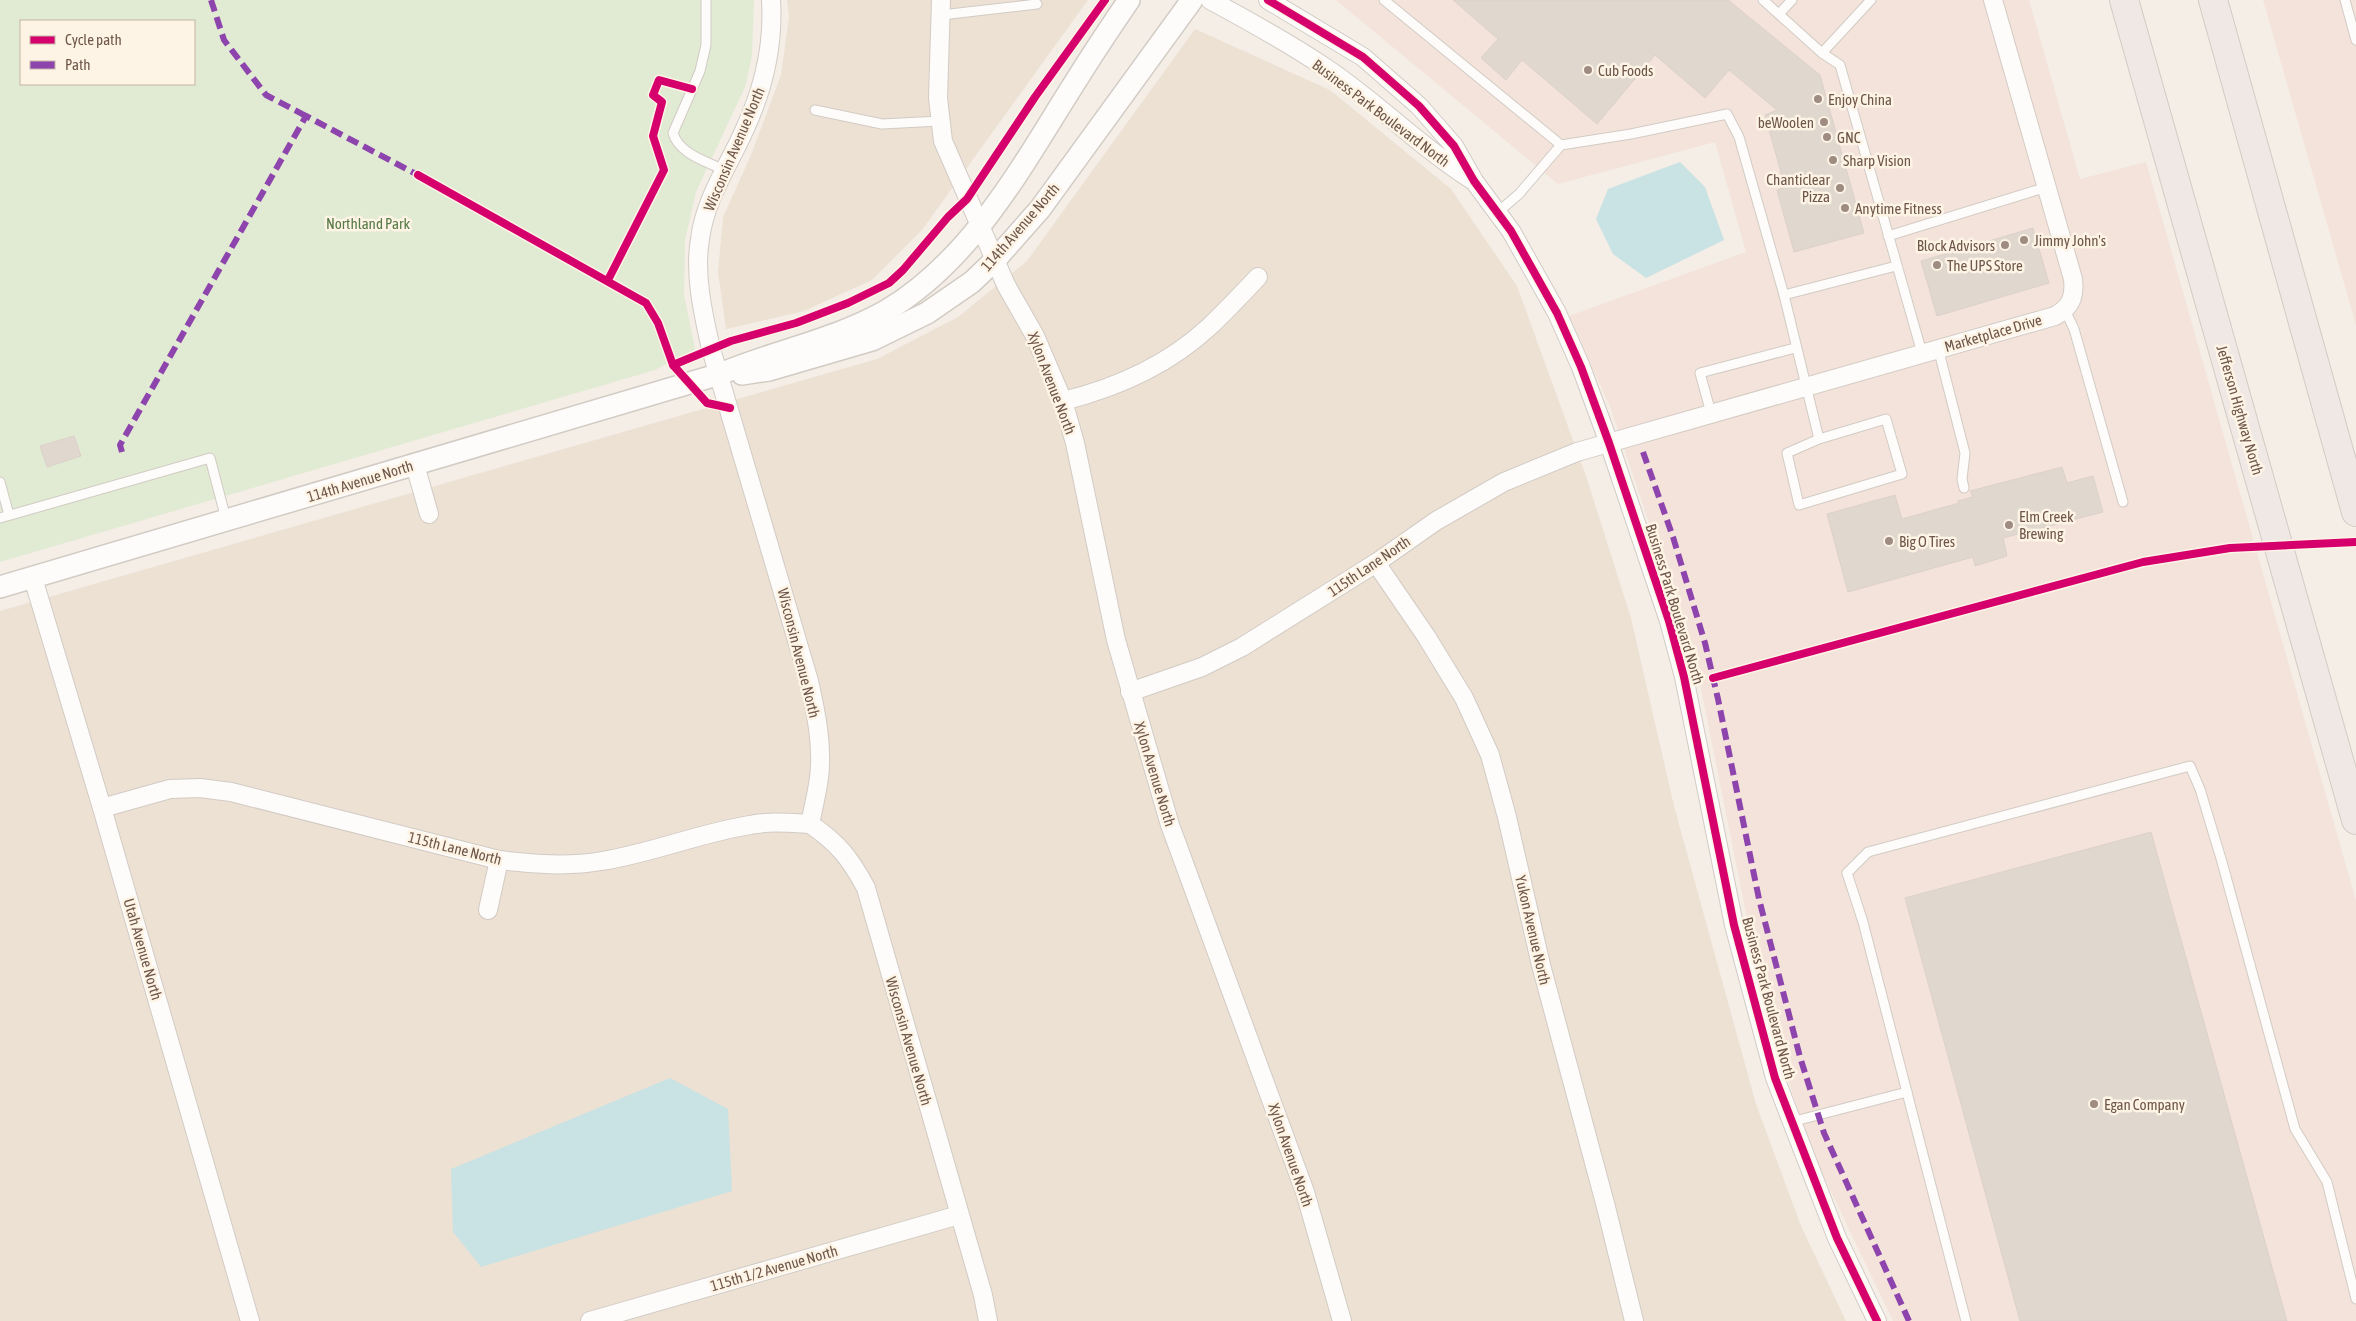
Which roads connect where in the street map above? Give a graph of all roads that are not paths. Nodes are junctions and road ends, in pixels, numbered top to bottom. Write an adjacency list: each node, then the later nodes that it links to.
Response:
1 (706, 0): 23 (lane)
2 (771, 0): 23 (street, Wisconsin Avenue North)
3 (1129, 0): 27 (street, 114th Avenue North)
4 (1192, 0): 29 (street, 114th Avenue North)
5 (1210, 0): 24 (street, Business Park Boulevard North)
6 (1268, 0): 24 (street, Business Park Boulevard North)
7 (1384, 0): 22 (lane)
8 (1763, 0): 17 (lane)
9 (1792, 0): 17 (lane)
10 (1871, 0): 19 (lane)
11 (1993, 0): 25 (street)
12 (2124, 0): 56 (highway, Jefferson Highway North)
13 (2213, 0): 46 (highway)
14 (2345, 0): 18 (lane)
15 (1037, 4): 16 (lane)
16 (941, 8): 21 (street, Xylon Avenue North)
17 (1779, 14): 19 (lane)
18 (2356, 40)
19 (1822, 53): 28 (lane)
20 (815, 110): 21 (lane)
21 (940, 121): 27 (street, Xylon Avenue North)
22 (1561, 144): 26 (lane); 32 (lane)
23 (724, 170): 36 (street, Wisconsin Avenue North)
24 (1474, 182): 26 (street, Business Park Boulevard North)
25 (2046, 187): 28 (lane); 33 (street)
26 (1498, 212): 41 (street, Business Park Boulevard North)
27 (979, 226): 29 (street, Xylon Avenue North); 36 (street, 114th Avenue North)
28 (1888, 236): 30 (lane)
29 (995, 260): 36 (street, 114th Avenue North); 38 (street, Xylon Avenue North)
30 (1896, 266): 32 (lane); 35 (lane)
31 (1258, 277): 38 (street)
32 (1784, 295): 34 (lane)
33 (2065, 310): 35 (street, Marketplace Drive); 45 (lane)
34 (1795, 348): 37 (lane); 39 (lane)
35 (1930, 351): 37 (street, Marketplace Drive); 44 (lane)
36 (720, 374): 42 (street, 114th Avenue North); 57 (street, Wisconsin Avenue North)
37 (1806, 386): 39 (street, Marketplace Drive); 40 (lane)
38 (1063, 401): 54 (street, Xylon Avenue North)
39 (1711, 413): 41 (street, Marketplace Drive)
40 (1819, 439): 40 (lane)
41 (1609, 443): 51 (street, 115th Lane North); 61 (street, Business Park Boulevard North)
42 (415, 465): 47 (street); 50 (street, 114th Avenue North)
43 (0, 482): 48 (lane)
44 (1964, 488)
45 (2123, 502)
46 (2356, 512)
47 (429, 514)
48 (9, 516): 49 (lane); 50 (lane)
49 (0, 518)
50 (226, 521): 52 (street, 114th Avenue North)
51 (1376, 563): 54 (street, 115th Lane North); 68 (street, Yukon Avenue North)
52 (33, 578): 53 (street, 114th Avenue North); 55 (street, Utah Avenue North)
53 (0, 588)
54 (1130, 692): 67 (street, Xylon Avenue North)
55 (102, 808): 58 (street, 115th Lane North); 64 (street, Utah Avenue North)
56 (2356, 820)
57 (810, 824): 58 (street, 115th Lane North); 62 (street, Wisconsin Avenue North)
58 (499, 860): 59 (street)
59 (488, 910)
60 (1907, 1092): 61 (lane); 63 (lane); 70 (lane)
61 (1791, 1122): 69 (street, Business Park Boulevard North)
62 (959, 1215): 65 (street, 115th 1/2 Avenue North); 66 (street, Wisconsin Avenue North)
63 (2356, 1299)
64 (250, 1321)
65 (590, 1321)
66 (988, 1321)
67 (1342, 1321)
68 (1634, 1321)
69 (1877, 1321)
70 (1966, 1321)

